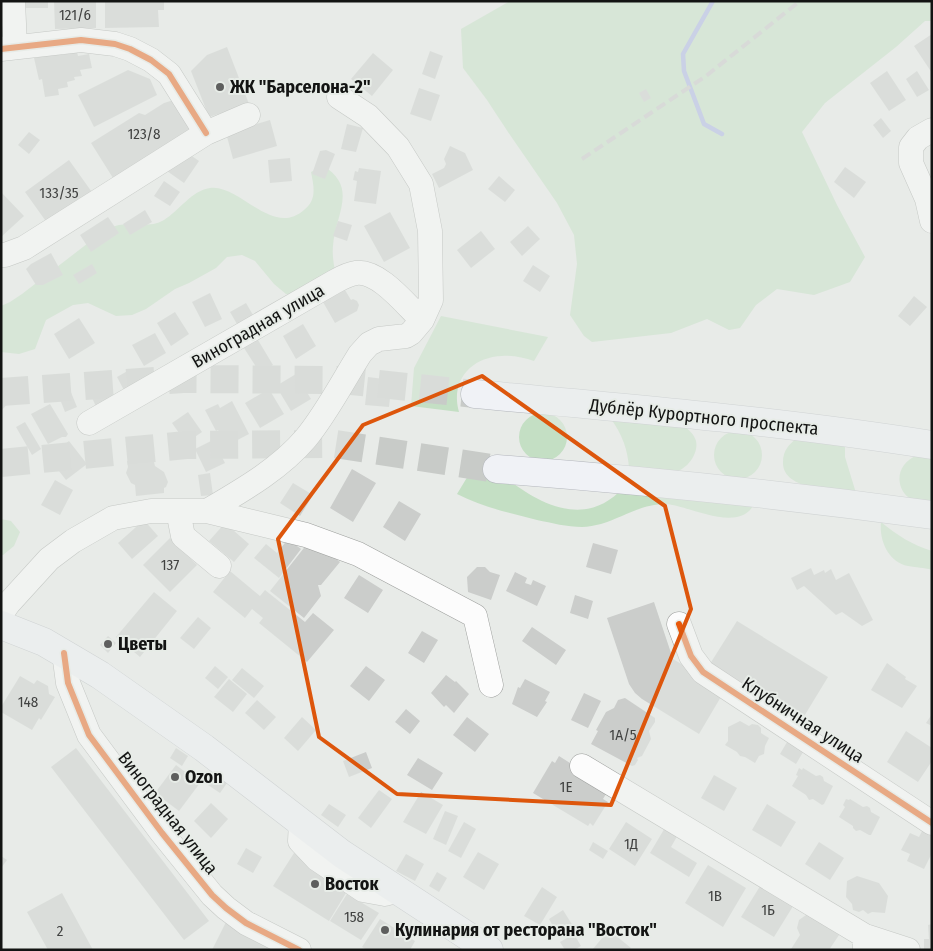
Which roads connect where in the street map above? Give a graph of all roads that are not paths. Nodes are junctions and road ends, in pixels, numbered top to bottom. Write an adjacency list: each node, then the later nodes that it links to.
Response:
1 (14, 1): 2 (street)
2 (8, 48): 6 (street)
3 (339, 97): 9 (street)
4 (248, 115): 6 (street)
5 (932, 130): 7 (street)
6 (206, 133): 8 (street)
7 (932, 220)
8 (1, 255)
9 (422, 320): 11 (street, Виноградная улица); 15 (street)
10 (475, 394): 12 (main road, Дублёр Курортного проспекта)
11 (89, 423)
12 (932, 445)
13 (497, 469): 16 (main road)
14 (178, 511): 15 (street); 17 (street); 18 (street)
15 (207, 511): 22 (street)
16 (932, 515)
17 (219, 566)
18 (1, 614)
19 (679, 624): 24 (street, Клубничная улица)
20 (1, 625): 21 (main road)
21 (64, 653): 26 (street, Виноградная улица); 27 (main road)
22 (491, 684)
23 (582, 766): 25 (street)
24 (932, 823)
25 (865, 943): 28 (street)
26 (299, 950)
27 (489, 950)
28 (908, 950)

